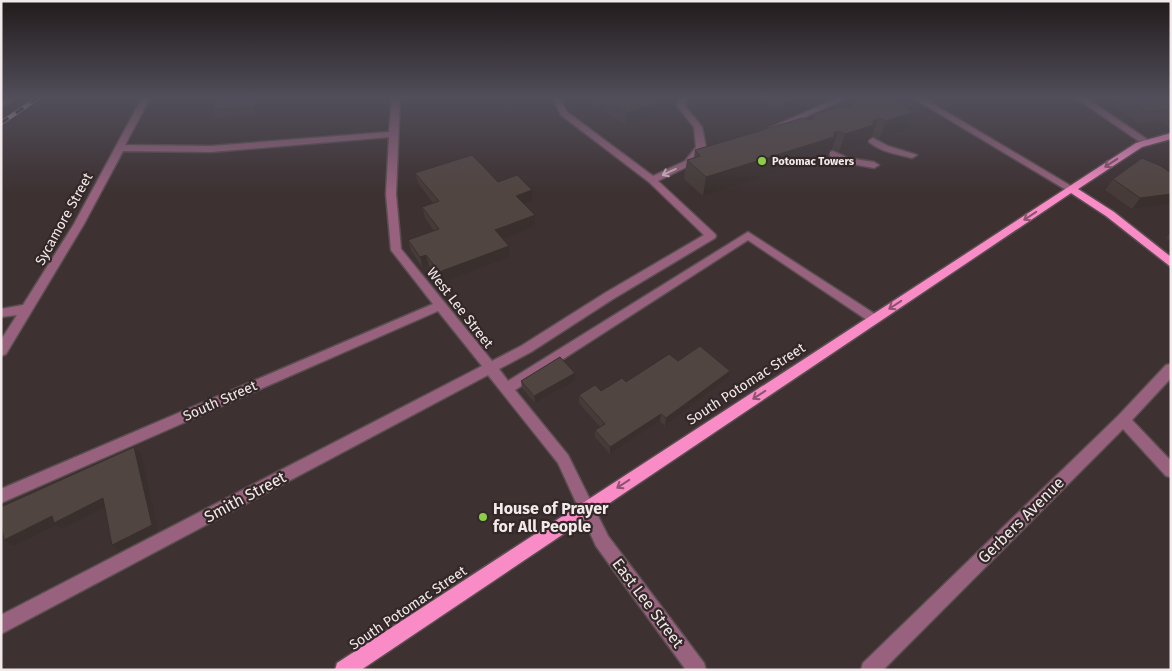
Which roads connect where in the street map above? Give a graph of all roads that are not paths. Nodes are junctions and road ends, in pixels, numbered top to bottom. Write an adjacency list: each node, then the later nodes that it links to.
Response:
1 (128, 129): 13 (street, Sycamore Street)
2 (394, 129): 9 (street, West Lee Street)
3 (584, 129): 19 (street)
4 (698, 129): 17 (street)
5 (771, 129): 8 (street)
6 (970, 129): 20 (street)
7 (1127, 129): 12 (street)
8 (764, 132)
9 (394, 134): 13 (street); 22 (street, West Lee Street)
10 (1171, 136): 12 (main road, South Potomac Street)
11 (873, 141): 16 (street)
12 (1146, 142): 20 (main road, South Potomac Street, one-way to 20)
13 (118, 148): 23 (street, Sycamore Street)
14 (712, 153): 17 (street)
15 (832, 154): 18 (street)
16 (912, 155)
17 (687, 164): 19 (street, one-way to 19)
18 (874, 165)
19 (652, 180): 27 (street, Smith Street)
20 (1071, 189): 21 (main road); 25 (main road, South Potomac Street, one-way to 25)
21 (1171, 263)
22 (439, 306): 27 (street, West Lee Street); 32 (street, South Street)
23 (27, 308): 24 (street); 26 (street, Sycamore Street)
24 (1, 313)
25 (874, 319): 29 (street); 33 (main road, South Potomac Street, one-way to 33)
26 (1, 351)
27 (489, 369): 29 (street, West Lee Street); 34 (street, Smith Street)
28 (1171, 369): 30 (street, Gerbers Avenue)
29 (506, 389): 33 (street, West Lee Street)
30 (1123, 420): 31 (street); 37 (street, Gerbers Avenue)
31 (1171, 471)
32 (1, 496)
33 (585, 510): 35 (main road, South Potomac Street); 36 (street, East Lee Street)
34 (1, 625)
35 (344, 670)
36 (698, 670)
37 (870, 670)

